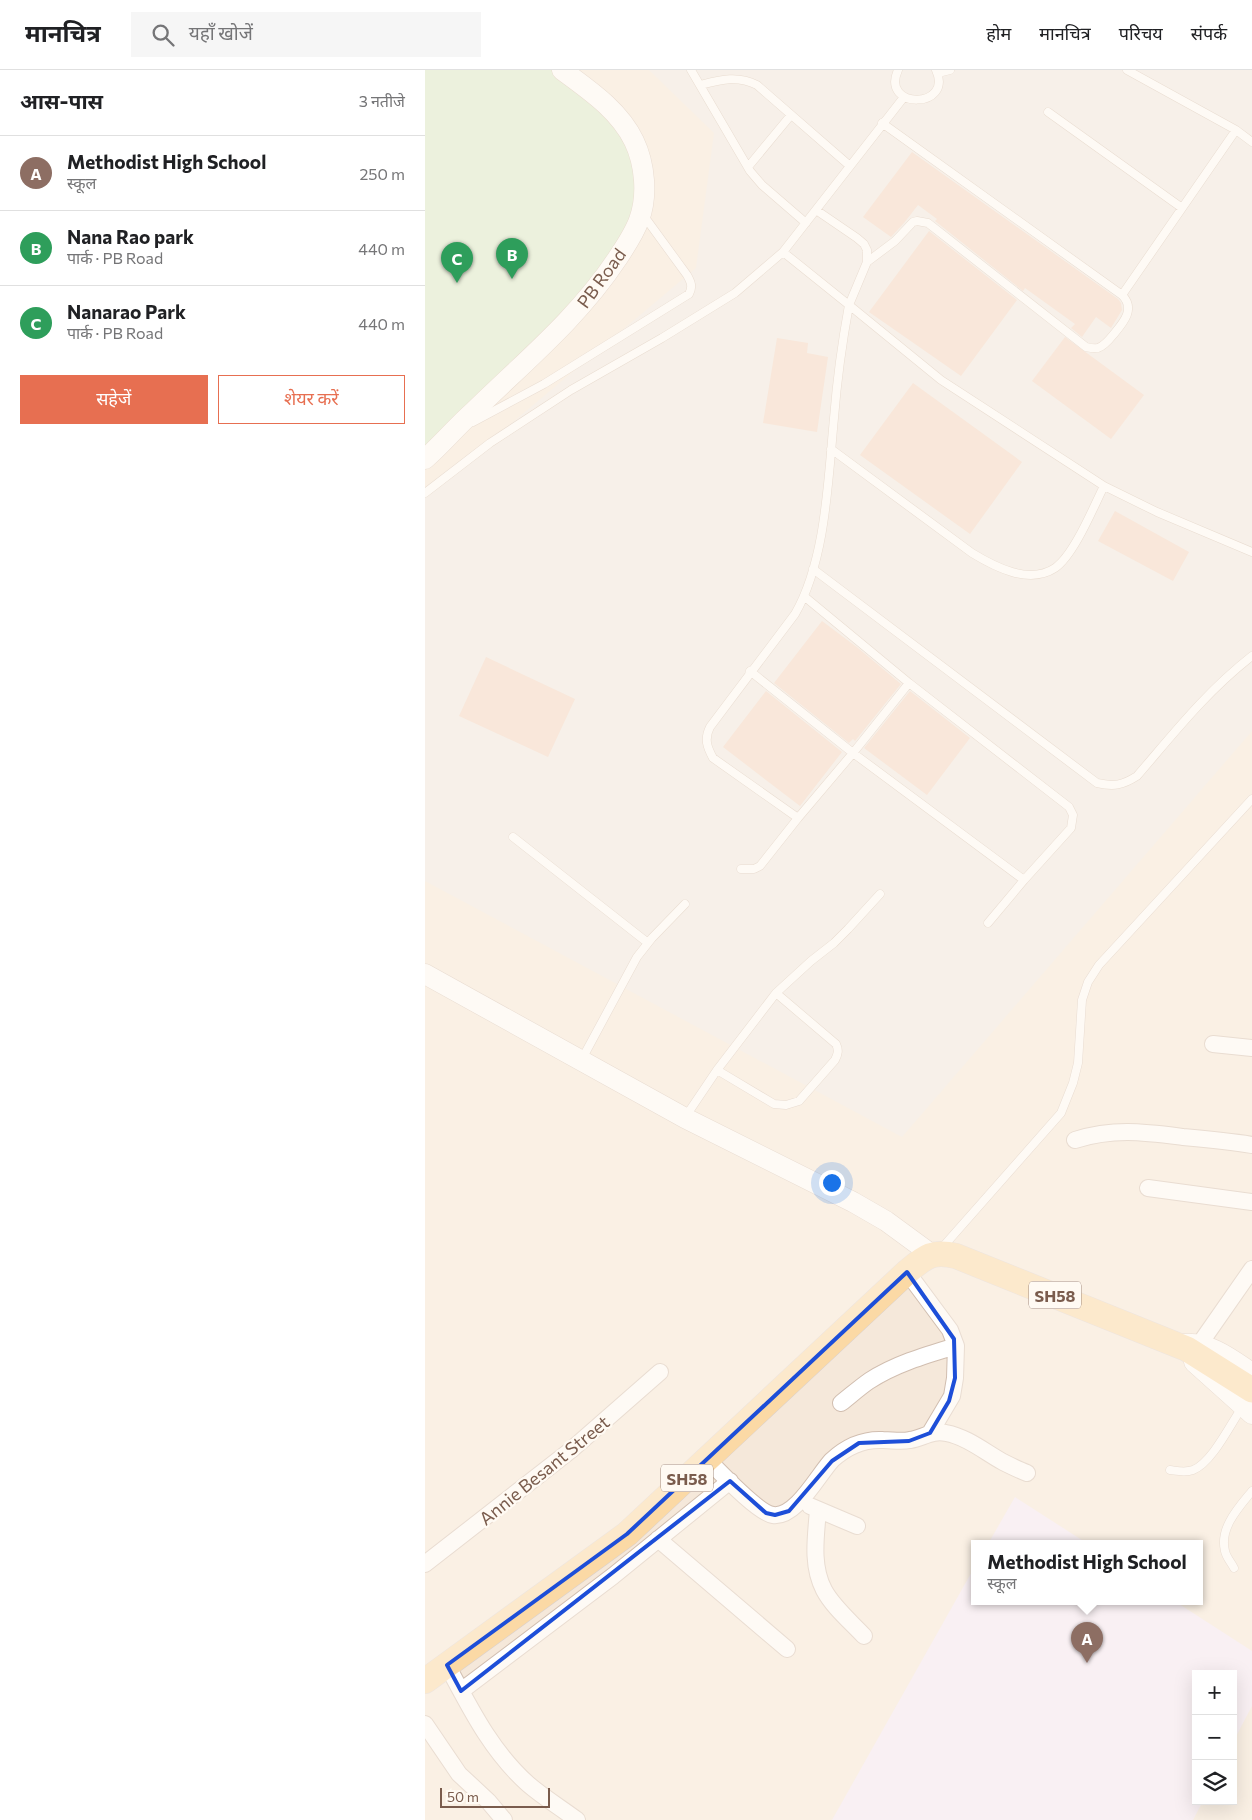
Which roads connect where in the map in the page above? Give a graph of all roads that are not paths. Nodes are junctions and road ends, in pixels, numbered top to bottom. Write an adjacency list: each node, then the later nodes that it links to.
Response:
1 (562, 70): 18 (street, PB Road)
2 (691, 70): 7 (lane)
3 (898, 70): 8 (lane)
4 (951, 70): 6 (lane)
5 (1127, 70): 12 (lane)
6 (937, 72): 8 (lane)
7 (700, 85): 10 (lane); 15 (lane)
8 (904, 97): 11 (lane)
9 (1049, 112): 16 (lane)
10 (791, 115): 14 (lane); 15 (lane)
11 (882, 123): 14 (lane); 22 (lane)
12 (1236, 130): 13 (lane); 16 (lane)
13 (1252, 142)
14 (850, 166): 17 (lane)
15 (748, 167): 19 (lane)
16 (1182, 208): 22 (lane)
17 (816, 210): 19 (lane); 21 (lane)
18 (641, 212): 24 (street, PB Road); 24 (lane)
19 (806, 223): 20 (lane)
20 (783, 252): 23 (lane); 28 (lane)
21 (867, 262): 22 (lane); 23 (lane)
22 (1123, 295)
23 (849, 305): 25 (lane); 27 (lane)
24 (451, 434): 26 (street, PB Road)
25 (831, 449): 27 (lane); 30 (lane)
26 (425, 459)
27 (1104, 486): 29 (lane)
28 (425, 493)
29 (1252, 552)
30 (813, 569): 31 (lane); 32 (lane)
31 (805, 597): 33 (lane); 34 (lane)
32 (1252, 656)
33 (751, 671): 35 (lane); 37 (lane)
34 (909, 682): 35 (lane); 40 (lane)
35 (853, 752): 37 (lane); 40 (lane)
36 (1252, 799): 56 (lane)
37 (798, 818): 39 (lane)
38 (513, 837): 44 (lane)
39 (741, 869)
40 (1024, 880): 43 (lane)
41 (879, 894): 46 (lane)
42 (685, 904): 44 (lane)
43 (988, 923)
44 (648, 943): 49 (lane)
45 (425, 974): 49 (street)
46 (776, 993): 50 (lane); 50 (lane)
47 (1213, 1044): 48 (street)
48 (1252, 1048)
49 (581, 1061): 51 (street)
50 (717, 1070): 51 (lane)
51 (685, 1118): 56 (street)
52 (1075, 1140): 53 (street)
53 (1252, 1145)
54 (1149, 1188): 55 (street)
55 (1252, 1202)
56 (935, 1254): 58 (main road, SH58); 60 (main road, SH58)
57 (1252, 1269): 60 (street)
58 (907, 1272): 59 (street); 66 (main road, SH58)
59 (956, 1346): 63 (street); 65 (street)
60 (1193, 1349): 62 (street); 64 (main road, SH58)
61 (660, 1372): 75 (street, Annie Besant Street)
62 (1252, 1373)
63 (841, 1403)
64 (1249, 1403): 67 (lane)
65 (930, 1433): 68 (street); 71 (street)
66 (707, 1459): 69 (street); 79 (main road, SH58)
67 (1170, 1470)
68 (1027, 1473)
69 (730, 1481): 71 (street); 74 (street)
70 (1252, 1491): 76 (lane)
71 (799, 1501): 72 (street)
72 (818, 1510): 73 (street); 77 (street)
73 (857, 1526)
74 (658, 1539): 78 (street); 81 (street)
75 (425, 1564)
76 (1235, 1568)
77 (865, 1636)
78 (787, 1649)
79 (447, 1665): 80 (main road, SH58); 81 (street)
80 (425, 1681)
81 (461, 1692): 84 (street)
82 (425, 1724): 83 (street)
83 (504, 1820)
84 (577, 1820)

